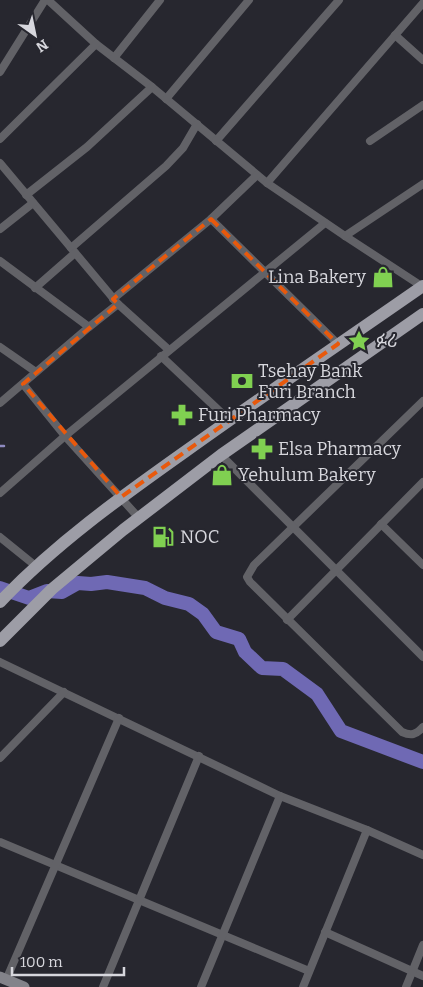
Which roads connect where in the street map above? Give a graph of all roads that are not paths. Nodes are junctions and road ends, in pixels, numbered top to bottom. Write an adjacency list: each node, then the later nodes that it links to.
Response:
1 (46, 0): 7 (street); 10 (street)
2 (249, 0): 12 (street)
3 (339, 0): 16 (street)
4 (157, 1): 8 (street)
5 (423, 3): 6 (street)
6 (395, 35): 9 (street); 20 (street)
7 (96, 44): 8 (street); 15 (street)
8 (114, 58): 11 (street)
9 (423, 60)
10 (0, 72)
11 (152, 87): 12 (street); 22 (street)
12 (166, 99): 14 (street)
13 (423, 106): 17 (street)
14 (197, 124): 16 (street); 28 (street)
15 (0, 139)
16 (216, 141): 19 (street)
17 (370, 142)
18 (0, 163): 22 (street)
19 (258, 175): 20 (street); 24 (street)
20 (267, 183): 25 (street)
21 (423, 184): 27 (street)
22 (26, 195): 23 (street)
23 (33, 203): 26 (street); 28 (street)
24 (212, 219): 30 (street); 33 (street)
25 (325, 223): 27 (street); 30 (street)
26 (0, 229)
27 (345, 236): 31 (street)
28 (73, 251): 32 (street); 33 (street)
29 (0, 262): 32 (street)
30 (264, 271): 36 (street); 38 (street)
31 (423, 286): 36 (main road)
32 (35, 288): 35 (street)
33 (116, 302): 35 (street); 38 (street)
34 (423, 314): 46 (main road)
35 (89, 327): 40 (street)
36 (338, 344): 44 (main road)
37 (0, 347): 40 (street)
38 (169, 350): 39 (street)
39 (161, 356): 44 (street); 45 (street)
40 (36, 372): 41 (street)
41 (23, 384): 43 (street); 45 (street)
42 (423, 401): 52 (street)
43 (0, 404)
44 (229, 420): 49 (main road)
45 (65, 436): 48 (street); 49 (street)
46 (221, 455): 50 (main road); 52 (street)
47 (423, 482): 51 (street)
48 (0, 493)
49 (121, 497): 50 (street); 55 (main road)
50 (139, 518): 59 (main road)
51 (381, 524): 54 (street); 56 (street)
52 (292, 528): 56 (street); 58 (street)
53 (0, 537): 55 (street)
54 (423, 565)
55 (37, 566): 57 (main road)
56 (336, 570): 58 (street); 60 (street)
57 (0, 602)
58 (287, 620): 64 (street)
59 (0, 641)
60 (423, 658)
61 (0, 662): 62 (street)
62 (64, 692): 63 (street); 66 (street)
63 (119, 718): 65 (street); 71 (street)
64 (423, 727)
65 (199, 756): 67 (street); 72 (street)
66 (0, 758)
67 (280, 796): 68 (street); 74 (street)
68 (367, 830): 70 (street); 73 (street)
69 (0, 842): 71 (street)
70 (423, 855)
71 (54, 866): 72 (street); 79 (street)
72 (138, 900): 74 (street); 81 (street)
73 (325, 932): 76 (street); 77 (street)
74 (223, 934): 76 (street); 82 (street)
75 (423, 945): 77 (street)
76 (309, 971): 83 (street)
77 (412, 972): 78 (street); 84 (street)
78 (423, 976)
79 (3, 978): 80 (street)
80 (24, 987)
81 (103, 987)
82 (201, 987)
83 (303, 987)
84 (406, 987)

